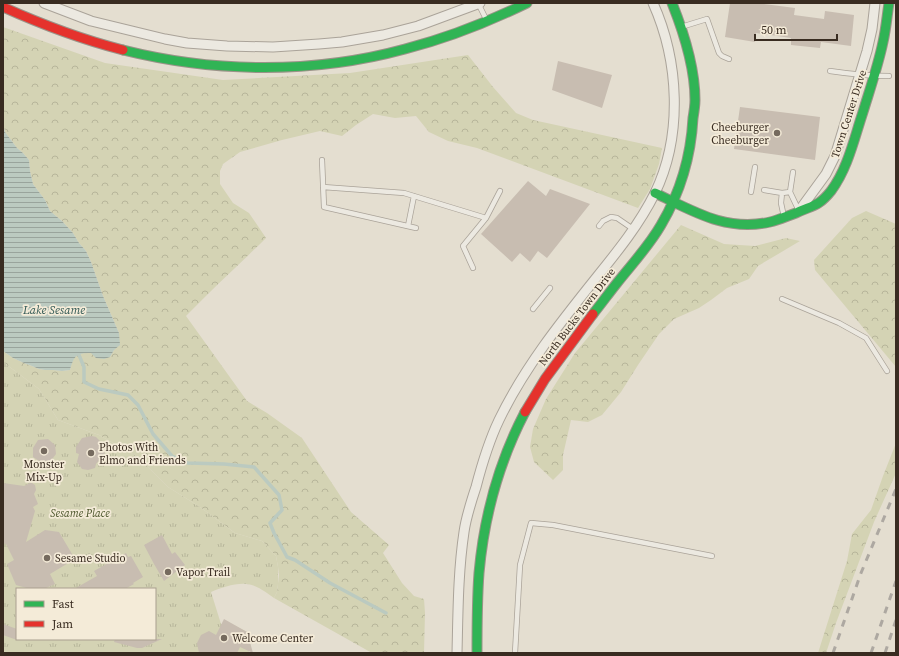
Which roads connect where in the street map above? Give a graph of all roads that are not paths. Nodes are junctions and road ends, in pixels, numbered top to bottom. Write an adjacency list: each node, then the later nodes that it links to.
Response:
1 (44, 3): 2 (street)
2 (479, 3): 9 (lane)
3 (527, 3): 9 (street)
4 (653, 3): 24 (street, North Bucks Town Drive)
5 (672, 3): 10 (street, North Bucks Town Drive)
6 (875, 3): 13 (street, Town Center Drive)
7 (889, 3): 14 (street, Town Center Drive)
8 (3, 7): 9 (street)
9 (486, 21)
10 (681, 27): 11 (lane); 27 (street, North Bucks Town Drive)
11 (729, 59)
12 (830, 71): 13 (lane)
13 (860, 75): 14 (lane); 28 (street, Town Center Drive)
14 (874, 76): 15 (lane); 28 (street, Town Center Drive)
15 (889, 76)
16 (322, 160): 19 (lane)
17 (754, 166): 22 (lane)
18 (793, 172): 23 (lane)
19 (323, 187): 26 (lane); 31 (lane)
20 (764, 190): 25 (lane)
21 (500, 191): 30 (lane)
22 (750, 192)
23 (790, 192): 25 (lane); 28 (lane)
24 (655, 193): 27 (street, Town Center Drive); 34 (street, North Bucks Town Drive)
25 (782, 193): 29 (lane)
26 (414, 196): 30 (lane); 31 (lane)
27 (673, 201): 29 (street, Town Center Drive); 42 (street, North Bucks Town Drive)
28 (799, 211): 29 (street, Town Center Drive)
29 (785, 217)
30 (486, 218): 35 (lane)
31 (408, 226): 33 (lane)
32 (599, 226): 34 (lane)
33 (416, 228)
34 (633, 230): 41 (street, North Bucks Town Drive)
35 (473, 268)
36 (550, 288): 38 (lane)
37 (782, 299): 39 (lane)
38 (533, 309)
39 (887, 371)
40 (712, 556): 43 (lane)
41 (457, 653)
42 (477, 653)
43 (515, 653)

